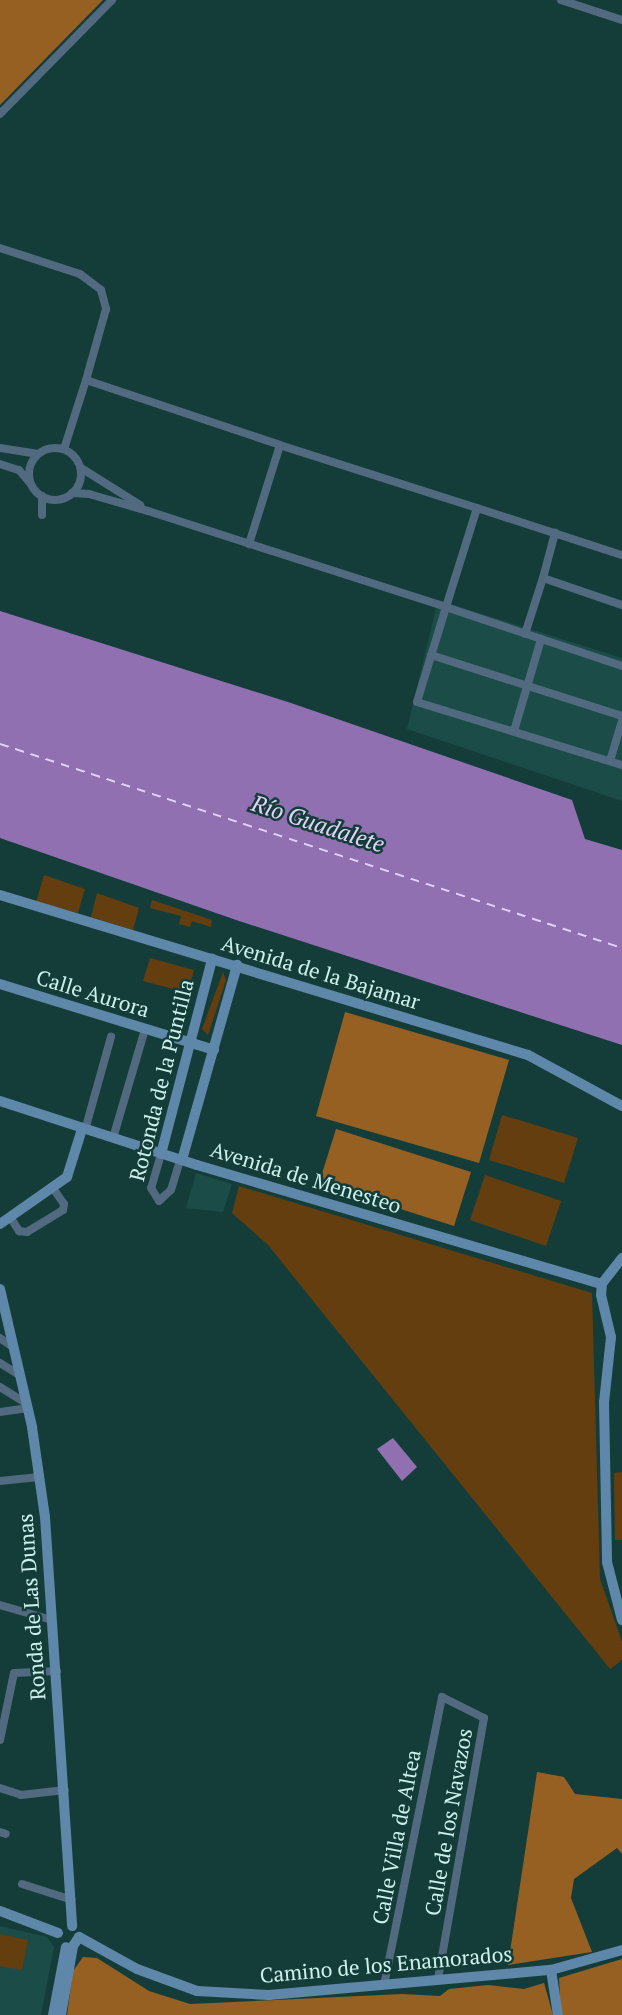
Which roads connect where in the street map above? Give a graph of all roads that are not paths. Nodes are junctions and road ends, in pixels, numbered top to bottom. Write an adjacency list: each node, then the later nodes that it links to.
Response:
1 (112, 0): 4 (street)
2 (561, 0): 3 (street)
3 (622, 20)
4 (0, 114)
5 (0, 248): 6 (street)
6 (86, 380): 7 (street); 9 (street)
7 (280, 445): 17 (street); 20 (street)
8 (0, 448): 10 (street)
9 (64, 449): 10 (street); 12 (street)
10 (37, 454): 13 (street)
11 (0, 464): 13 (street)
12 (81, 468): 14 (street); 18 (street)
13 (31, 484): 15 (street)
14 (72, 494): 16 (street); 18 (street)
15 (41, 496): 16 (street); 16 (street)
16 (53, 499)
17 (477, 508): 19 (street); 24 (street)
18 (148, 511): 20 (street)
19 (555, 533): 21 (street); 22 (street)
20 (249, 544): 24 (street)
21 (622, 555)
22 (543, 578): 23 (street); 25 (street)
23 (622, 605)
24 (446, 607): 25 (street); 27 (street)
25 (525, 634): 26 (street)
26 (541, 639): 28 (street); 29 (street)
27 (431, 654): 29 (street); 31 (street)
28 (622, 666)
29 (527, 686): 30 (street); 31 (street)
30 (622, 718): 32 (street)
31 (514, 730): 32 (street)
32 (610, 761): 33 (street)
33 (622, 765)
34 (0, 895): 35 (street, Avenida de la Bajamar)
35 (212, 959): 36 (street, Avenida de la Bajamar); 40 (street, Rotonda de la Puntilla)
36 (237, 965): 41 (street); 43 (street, Avenida de la Bajamar)
37 (0, 985): 38 (street, Calle Aurora)
38 (145, 1029): 40 (street, Calle Aurora); 45 (street)
39 (111, 1037): 44 (street)
40 (191, 1043): 41 (street, Calle Aurora); 46 (street, Rotonda de la Puntilla)
41 (214, 1050): 47 (street)
42 (0, 1101): 44 (street, Avenida de Menesteo)
43 (622, 1106)
44 (84, 1129): 45 (street, Avenida de Menesteo); 48 (street)
45 (113, 1139): 46 (street, Avenida de Menesteo)
46 (160, 1154): 47 (street, Avenida de Menesteo); 47 (street, Rotonda de la Puntilla)
47 (181, 1160): 51 (street, Avenida de Menesteo)
48 (53, 1188): 49 (street); 49 (street)
49 (3, 1221)
50 (622, 1258): 51 (street)
51 (602, 1284): 64 (street)
52 (1, 1290): 53 (street, Ronda de Las Dunas)
53 (4, 1315): 55 (street, Ronda de Las Dunas)
54 (0, 1338): 55 (street)
55 (13, 1347): 57 (street, Ronda de Las Dunas)
56 (0, 1363): 57 (street)
57 (19, 1376): 59 (street, Ronda de Las Dunas)
58 (0, 1387): 59 (street)
59 (26, 1406): 60 (street); 61 (street, Ronda de Las Dunas)
60 (0, 1412)
61 (39, 1477): 62 (street); 65 (street, Ronda de Las Dunas)
62 (0, 1481)
63 (0, 1605): 65 (street)
64 (622, 1619)
65 (52, 1620): 66 (street, Ronda de Las Dunas)
66 (57, 1671): 69 (street); 72 (street, Ronda de Las Dunas)
67 (442, 1697): 81 (street, Calle de los Navazos); 82 (street, Calle Villa de Altea)
68 (0, 1703): 69 (street)
69 (10, 1705): 70 (street)
70 (0, 1740)
71 (0, 1788): 72 (street)
72 (65, 1790): 74 (street, Ronda de Las Dunas)
73 (22, 1884): 74 (street)
74 (72, 1900): 76 (street, Ronda de Las Dunas)
75 (0, 1911): 77 (street)
76 (72, 1926): 77 (street); 78 (street)
77 (58, 1933): 78 (street)
78 (73, 1943): 82 (street, Camino de los Enamorados); 83 (street); 84 (street)
79 (622, 1950): 80 (street, Camino de los Enamorados)
80 (551, 1970): 81 (street, Camino de los Enamorados); 85 (street)
81 (438, 1979): 82 (street, Camino de los Enamorados)
82 (384, 1985)
83 (52, 2015)
84 (61, 2015)
85 (558, 2015)

